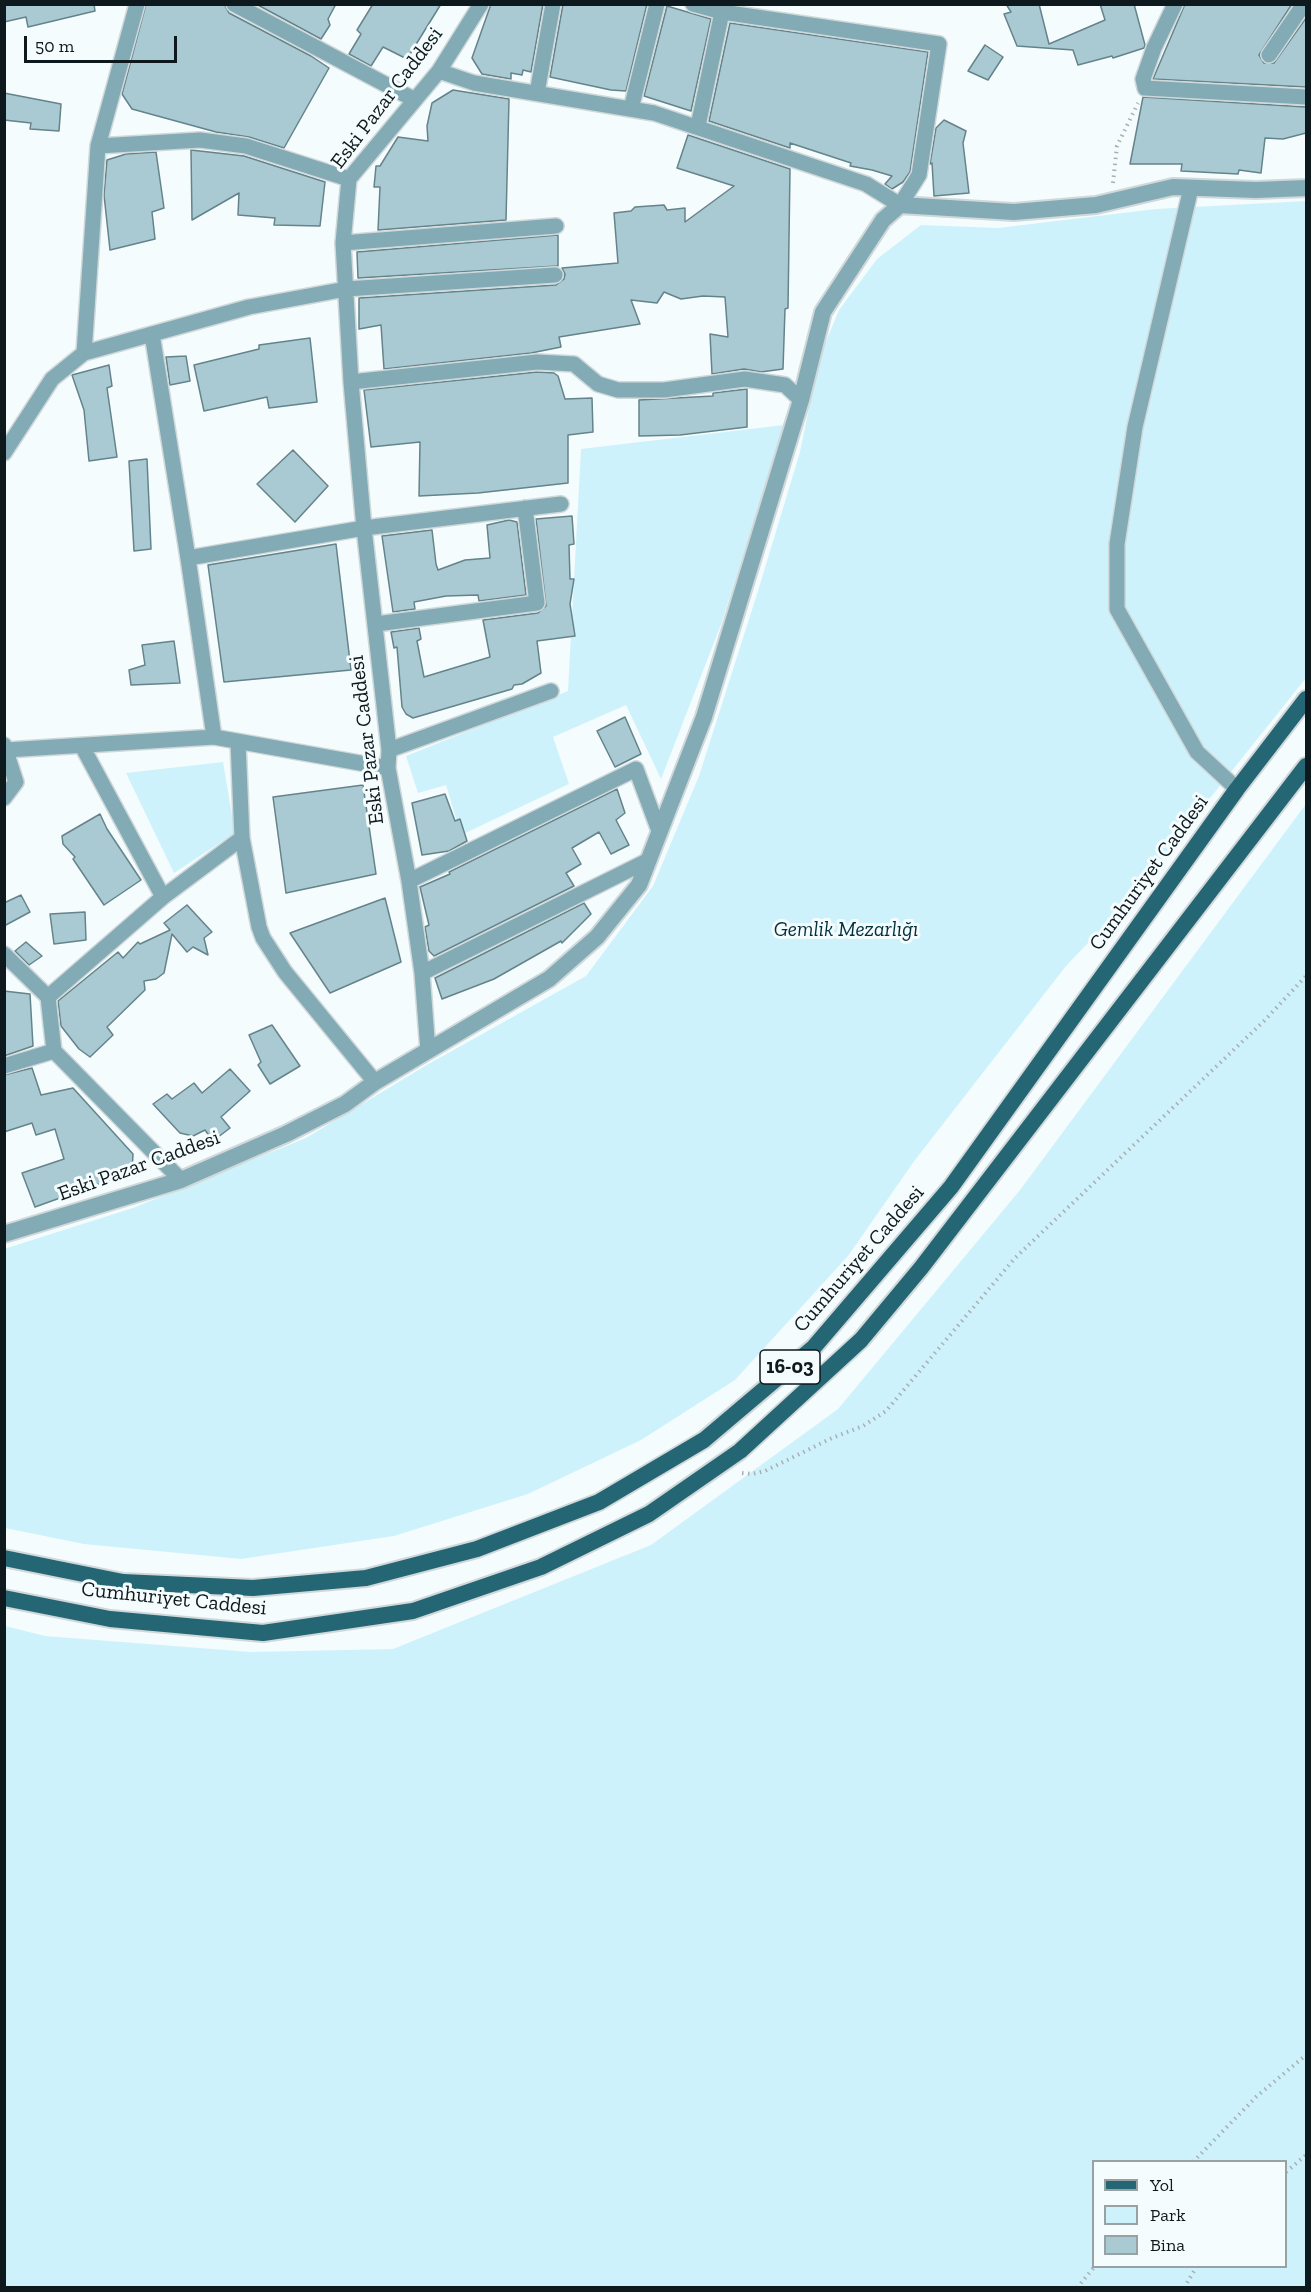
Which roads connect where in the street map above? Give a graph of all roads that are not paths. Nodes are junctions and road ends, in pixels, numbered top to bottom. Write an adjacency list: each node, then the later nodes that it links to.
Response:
1 (138, 4): 17 (street)
2 (234, 4): 14 (street)
3 (481, 4): 11 (street, Eski Pazar Caddesi)
4 (553, 4): 12 (street)
5 (657, 4): 15 (street)
6 (693, 4): 9 (street)
7 (1175, 4): 13 (street)
8 (1304, 4): 10 (street)
9 (722, 12): 16 (street); 21 (street)
10 (1269, 55)
11 (439, 71): 12 (street); 14 (street, Eski Pazar Caddesi)
12 (537, 93): 15 (street)
13 (1306, 97)
14 (415, 100): 18 (street, Eski Pazar Caddesi)
15 (631, 109): 16 (street)
16 (698, 126): 21 (street)
17 (98, 146): 18 (street); 27 (street)
18 (350, 179): 23 (street, Eski Pazar Caddesi)
19 (1191, 188): 20 (street); 21 (street); 45 (street)
20 (1306, 188)
21 (900, 205): 29 (street)
22 (556, 226): 23 (street)
23 (343, 243): 25 (street, Eski Pazar Caddesi)
24 (555, 274): 25 (street)
25 (346, 289): 26 (street); 28 (street, Eski Pazar Caddesi)
26 (152, 334): 27 (street); 34 (street)
27 (84, 353): 30 (street)
28 (351, 382): 29 (street); 33 (street, Eski Pazar Caddesi)
29 (801, 400): 47 (street)
30 (4, 453)
31 (561, 504): 32 (street)
32 (525, 508): 33 (street); 35 (street)
33 (364, 528): 34 (street); 35 (street, Eski Pazar Caddesi)
34 (188, 558): 38 (street)
35 (376, 624): 42 (street, Eski Pazar Caddesi)
36 (551, 691): 42 (street)
37 (1306, 699): 45 (main road, Cumhuriyet Caddesi / 16-03)
38 (214, 737): 39 (street); 40 (street)
39 (238, 742): 44 (street); 48 (street)
40 (82, 746): 41 (street); 51 (street)
41 (5, 748): 46 (street)
42 (389, 750): 44 (street, Eski Pazar Caddesi)
43 (1306, 766): 62 (main road, Cumhuriyet Caddesi / 16-03)
44 (388, 768): 50 (street, Eski Pazar Caddesi)
45 (1237, 789): 61 (main road, Cumhuriyet Caddesi / 16-03)
46 (4, 798)
47 (659, 831): 49 (street); 50 (street)
48 (242, 838): 51 (street); 58 (street)
49 (649, 860): 53 (street); 56 (street)
50 (409, 881): 53 (street, Eski Pazar Caddesi)
51 (163, 897): 54 (street)
52 (4, 954): 54 (street)
53 (422, 973): 56 (street, Eski Pazar Caddesi)
54 (48, 997): 55 (street)
55 (54, 1051): 57 (street); 59 (street)
56 (428, 1051): 58 (street, Eski Pazar Caddesi)
57 (4, 1066)
58 (375, 1082): 59 (street, Eski Pazar Caddesi)
59 (181, 1180): 60 (street, Eski Pazar Caddesi)
60 (4, 1234)
61 (4, 1558)
62 (4, 1598)

